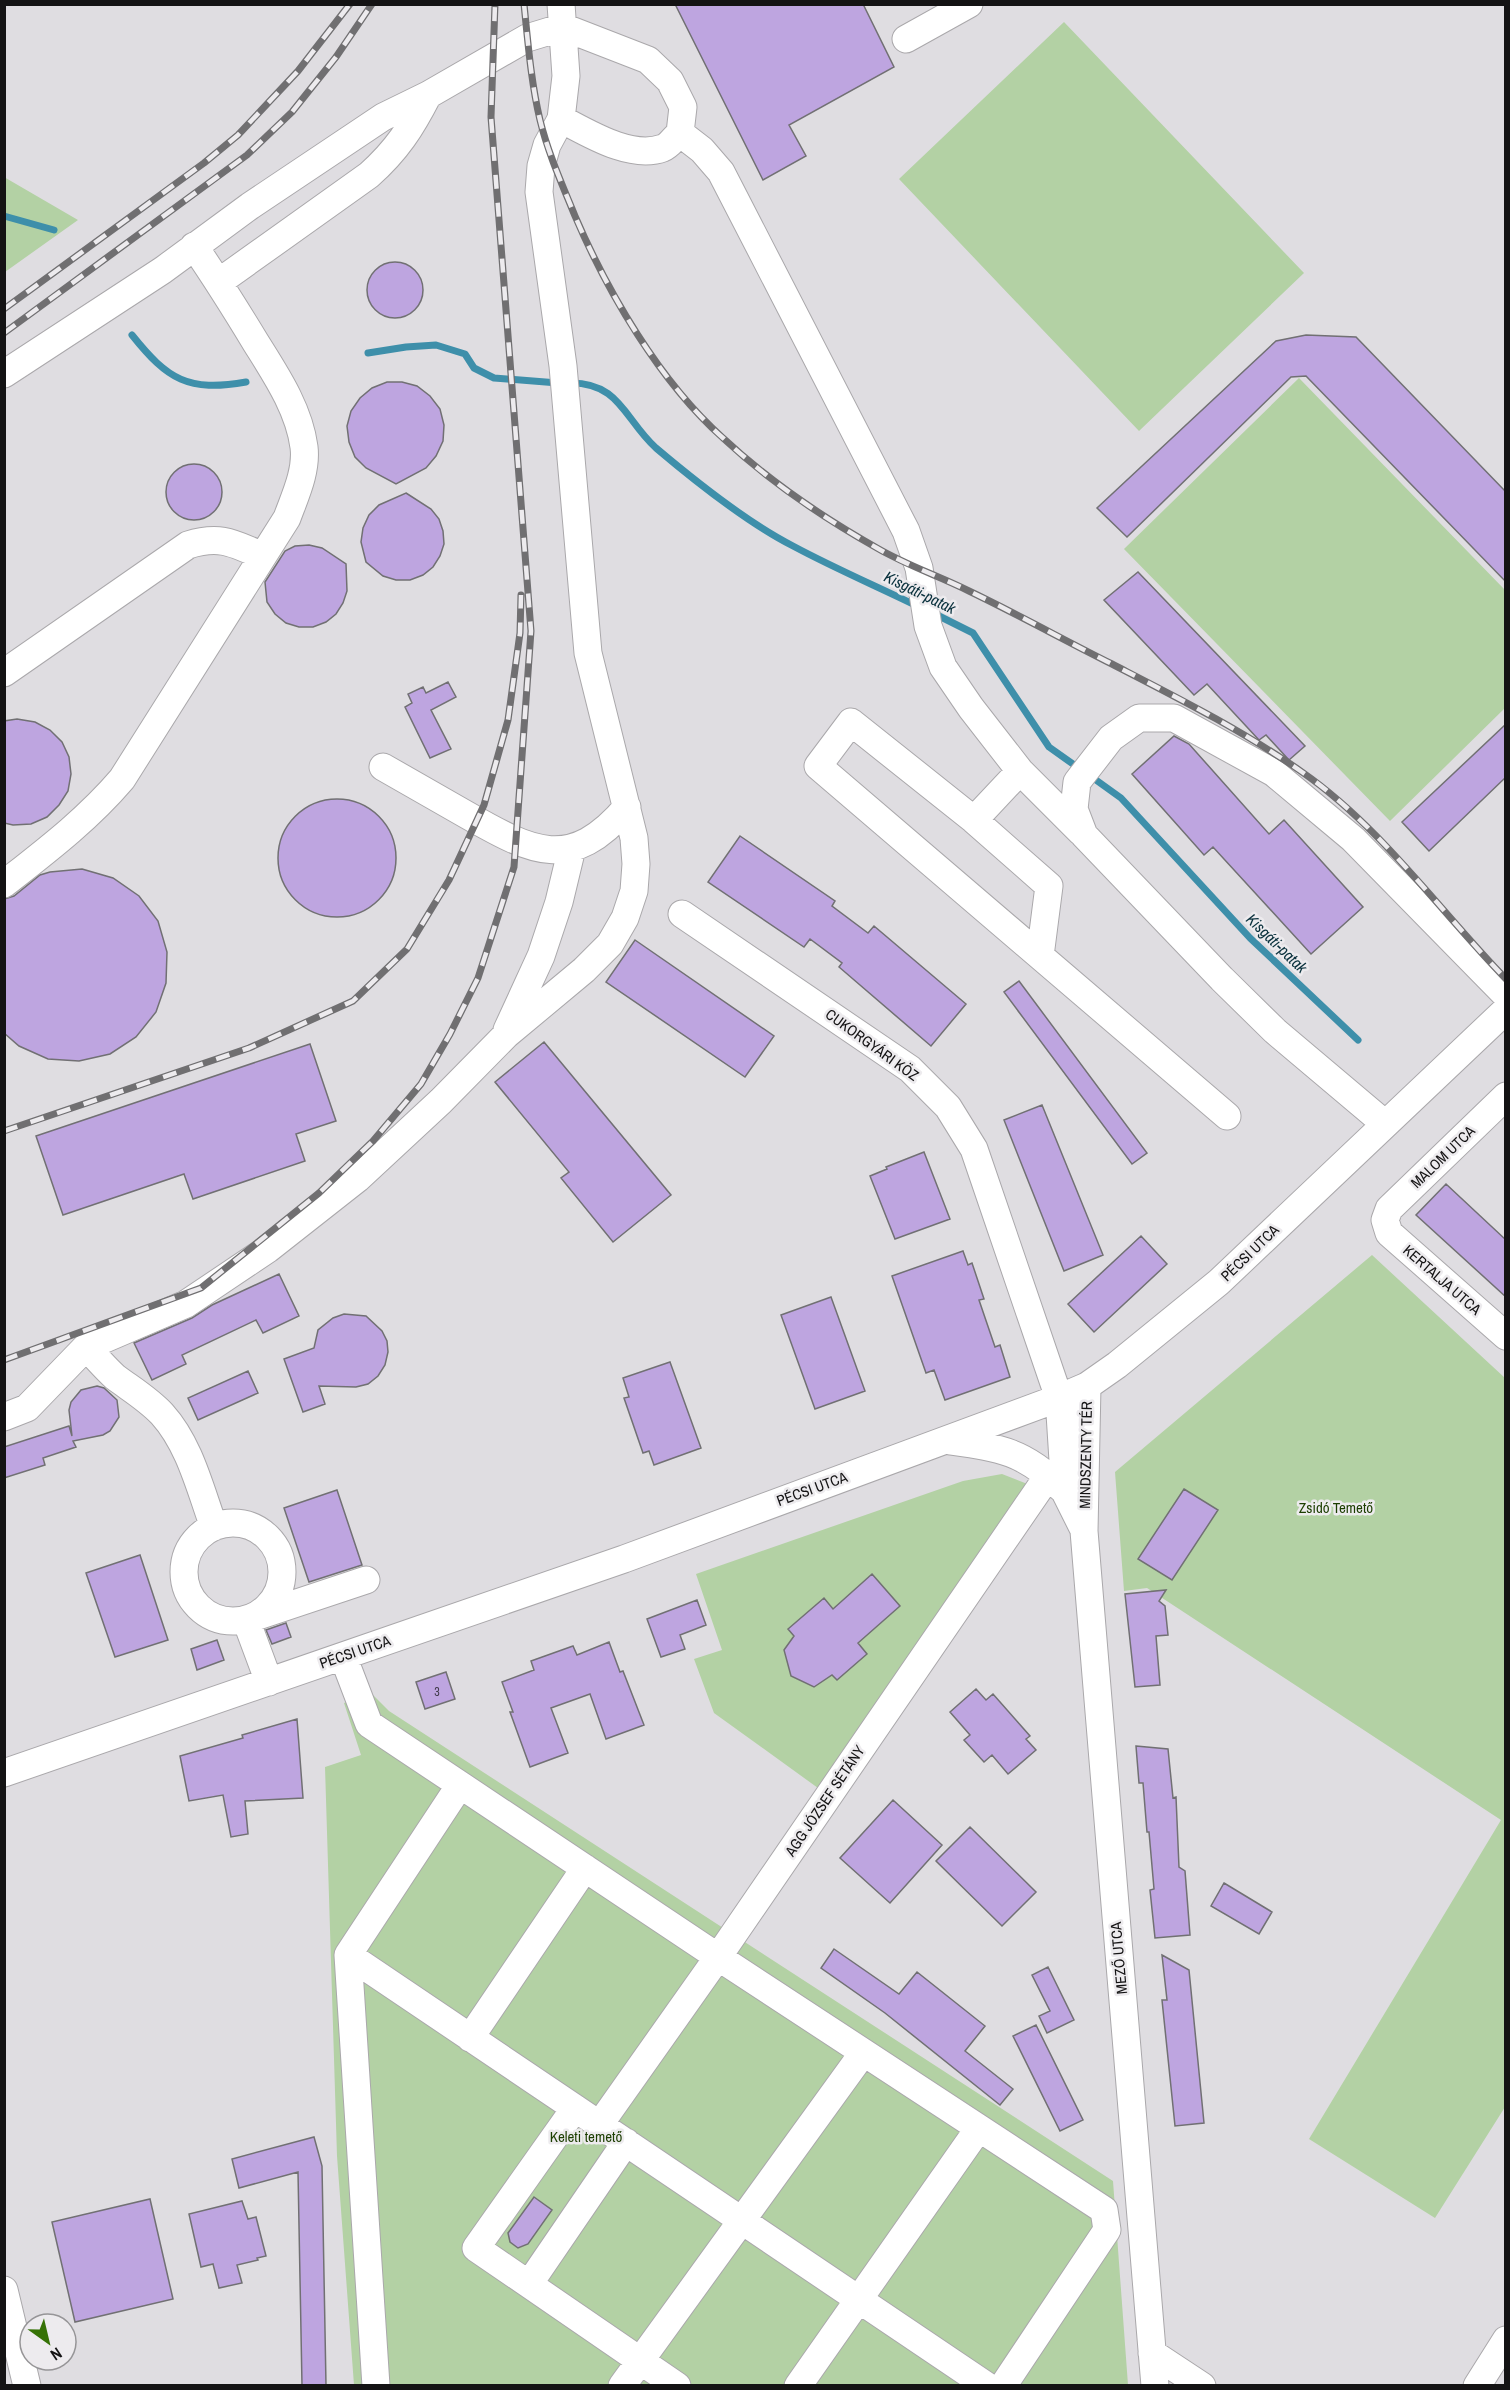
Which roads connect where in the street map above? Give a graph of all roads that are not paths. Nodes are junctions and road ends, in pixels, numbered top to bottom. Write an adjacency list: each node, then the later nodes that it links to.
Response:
1 (969, 4): 3 (street)
2 (562, 16): 4 (street); 5 (street); 6 (street)
3 (906, 39)
4 (428, 95): 7 (street); 8 (street)
5 (561, 119): 6 (street); 14 (street)
6 (680, 133): 13 (street)
7 (194, 246): 8 (street); 9 (street)
8 (219, 282): 10 (street)
9 (4, 374)
10 (263, 556): 11 (street); 18 (street)
11 (4, 673)
12 (382, 767): 17 (street)
13 (1020, 771): 15 (street); 16 (street)
14 (627, 807): 17 (street); 23 (street)
15 (974, 820): 20 (street); 20 (street)
16 (1084, 836): 21 (street); 26 (street)
17 (572, 848): 23 (street)
18 (4, 884)
19 (682, 914): 31 (street, CUKORGYÁRI KÖZ)
20 (1040, 956): 25 (street)
21 (1506, 995)
22 (1506, 1010): 26 (street, PÉCSI UTCA)
23 (506, 1035): 29 (street)
24 (1506, 1096): 27 (street, MALOM UTCA)
25 (1227, 1116)
26 (1384, 1123): 30 (street, PÉCSI UTCA)
27 (1384, 1220): 28 (street, KERTALJA UTCA)
28 (1506, 1336)
29 (86, 1347): 32 (street); 35 (street)
30 (1087, 1386): 31 (street, PÉCSI UTCA); 36 (street, MINDSZENTY TÉR)
31 (1059, 1398): 33 (street, PÉCSI UTCA); 34 (street, MINDSZENTY TÉR)
32 (4, 1417)
33 (946, 1440): 34 (street); 39 (street, PÉCSI UTCA)
34 (1057, 1484): 36 (street, MINDSZENTY TÉR); 45 (street, AGG JÓZSEF SÉTÁNY)
35 (213, 1527): 38 (street); 38 (street)
36 (1084, 1531): 57 (street, MEZŐ UTCA)
37 (366, 1580): 38 (street)
38 (246, 1620): 40 (street)
39 (343, 1656): 40 (street, PÉCSI UTCA); 42 (street)
40 (269, 1682): 41 (street, PÉCSI UTCA)
41 (4, 1773)
42 (460, 1785): 43 (street); 44 (street)
43 (585, 1868): 45 (street); 46 (street)
44 (348, 1955): 46 (street); 60 (street)
45 (718, 1957): 47 (street); 49 (street, AGG JÓZSEF SÉTÁNY)
46 (470, 2038): 48 (street)
47 (864, 2053): 50 (street); 52 (street)
48 (575, 2108): 49 (street); 53 (street)
49 (600, 2124): 51 (street)
50 (979, 2128): 55 (street); 65 (street)
51 (626, 2142): 52 (street); 53 (street)
52 (742, 2221): 55 (street); 58 (street)
53 (529, 2284): 58 (street)
54 (4, 2290): 59 (street)
55 (858, 2299): 63 (street); 64 (street)
56 (1506, 2340): 68 (street)
57 (1152, 2353): 66 (street, MEZŐ UTCA); 67 (street)
58 (641, 2360): 61 (street); 62 (street)
59 (27, 2385)
60 (376, 2385)
61 (622, 2385)
62 (677, 2385)
63 (798, 2385)
64 (987, 2385)
65 (1003, 2385)
66 (1155, 2385)
67 (1202, 2385)
68 (1477, 2385)

